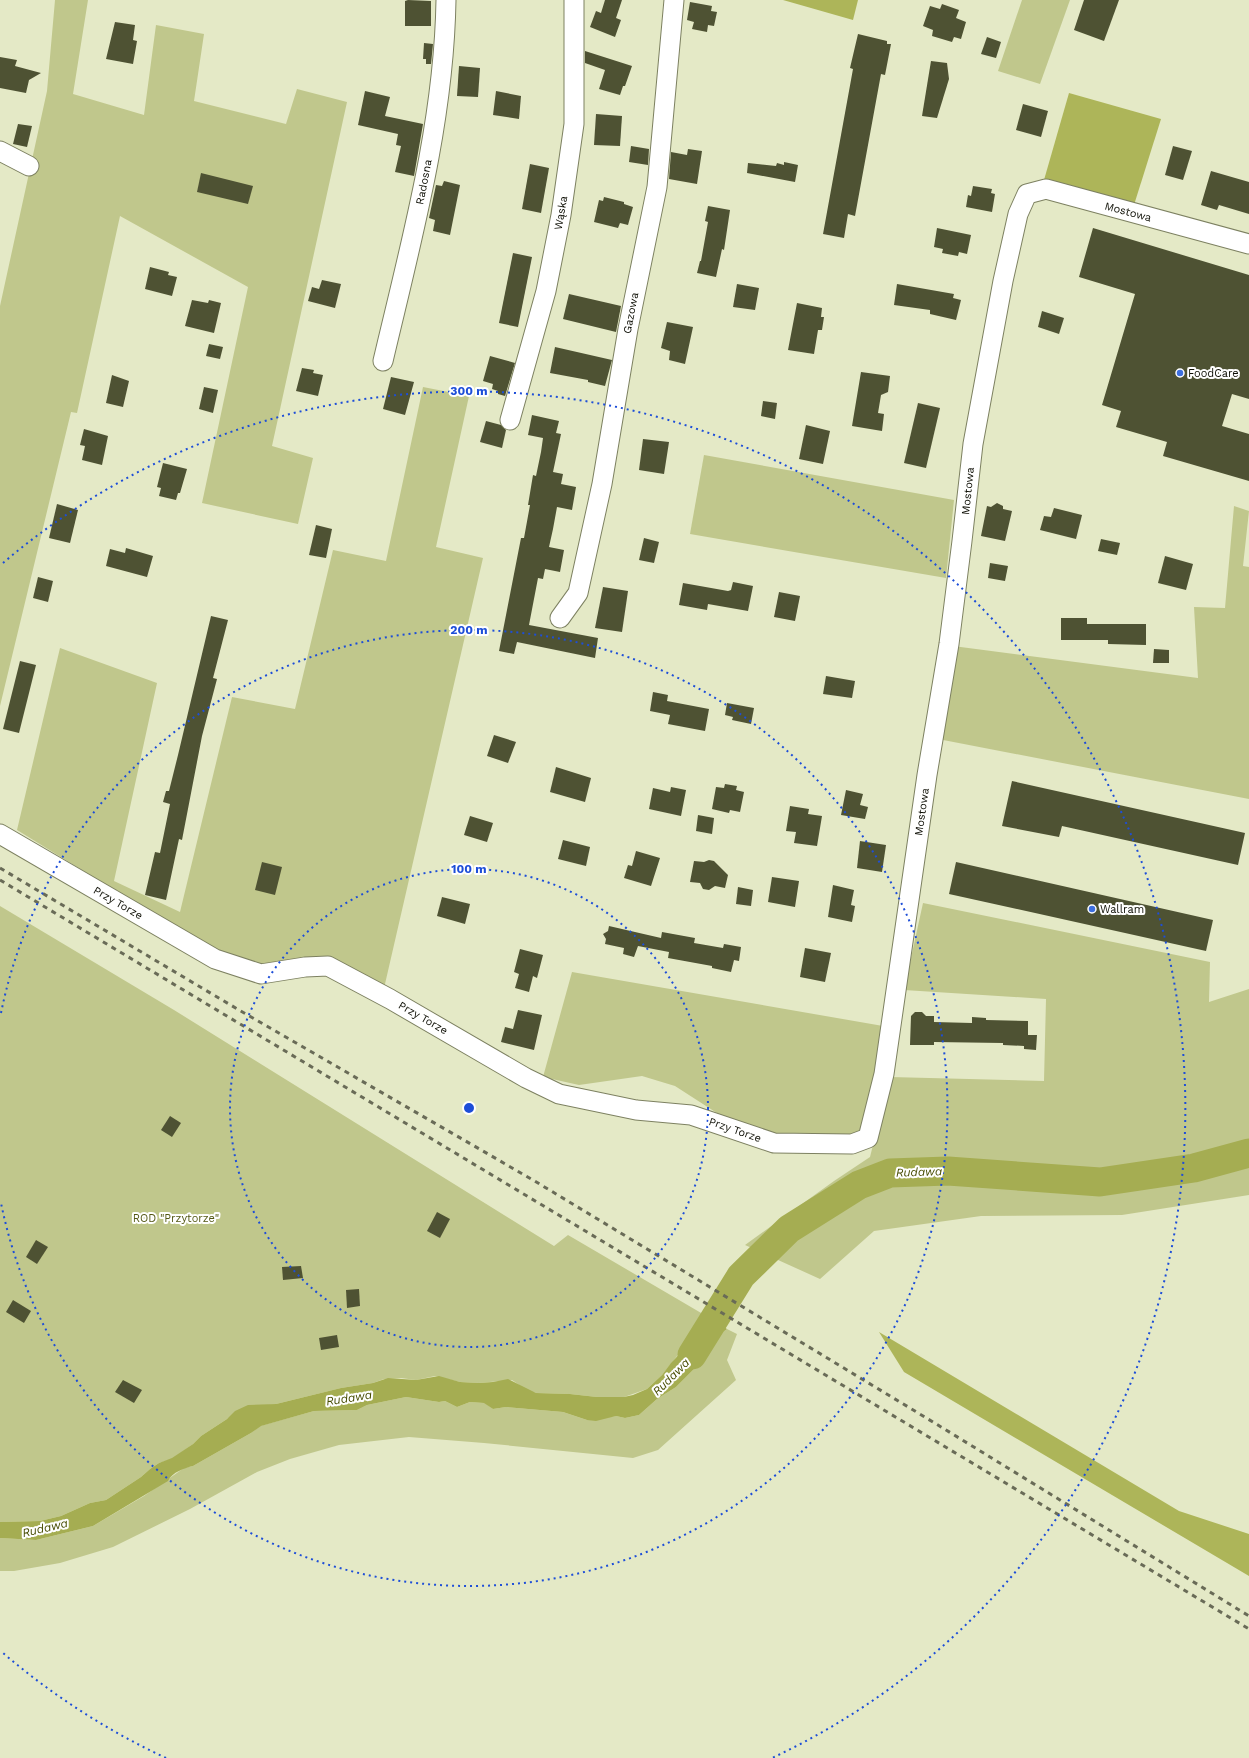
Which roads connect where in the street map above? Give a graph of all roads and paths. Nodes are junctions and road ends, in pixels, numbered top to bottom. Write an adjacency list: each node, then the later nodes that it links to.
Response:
1 (446, 0): 7 (street, Radosna)
2 (574, 0): 8 (street, Wąska)
3 (674, 0): 9 (street, Gazowa)
4 (0, 150): 5 (street)
5 (29, 166)
6 (1249, 244): 11 (street, Mostowa)
7 (383, 360)
8 (510, 420)
9 (560, 618)
10 (0, 834): 11 (street, Przy Torze)
11 (868, 1138)

